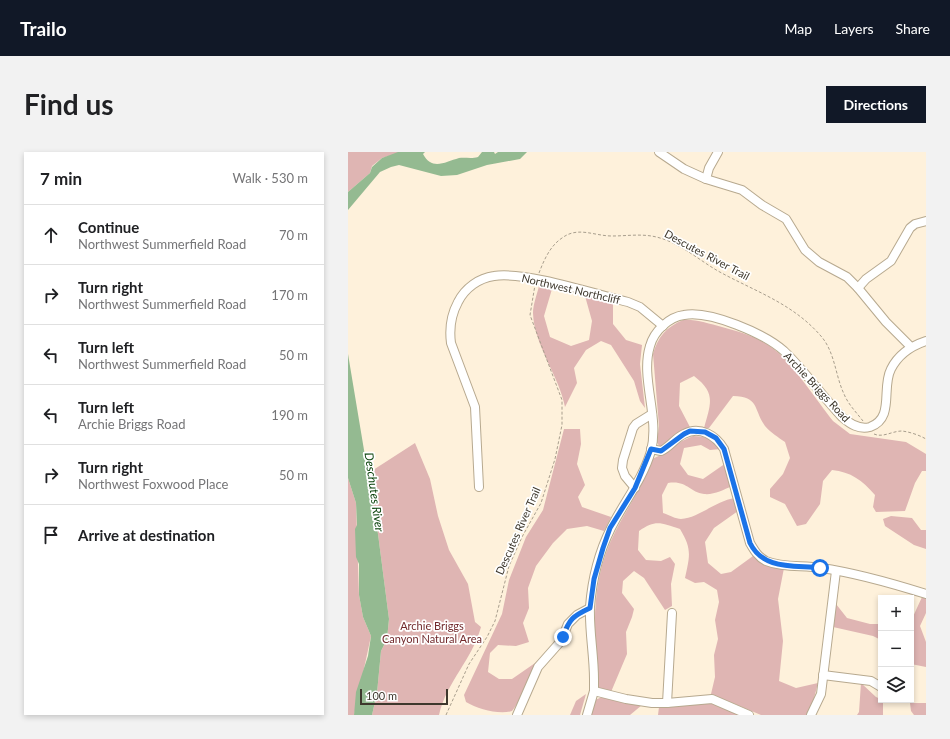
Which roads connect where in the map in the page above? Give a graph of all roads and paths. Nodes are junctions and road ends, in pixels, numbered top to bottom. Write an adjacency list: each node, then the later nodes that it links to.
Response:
1 (659, 152): 3 (street)
2 (718, 152): 3 (street)
3 (706, 179): 6 (street)
4 (926, 221): 6 (street)
5 (536, 279): 7 (street, Northwest Northcliff); 11 (path, Descutes River Trail); 14 (street, Northwest Northcliff); 24 (path, Descutes River Trail)
6 (858, 288): 9 (street)
7 (663, 326): 10 (street, Archie Briggs Road); 11 (street, Archie Briggs Road)
8 (926, 341): 9 (street)
9 (911, 347): 11 (street)
10 (652, 414): 13 (street, Archie Briggs Road); 15 (street)
11 (868, 427): 12 (path, Descutes River Trail)
12 (926, 439)
13 (651, 449): 15 (street, Archie Briggs Road); 16 (street)
14 (479, 487)
15 (635, 488): 18 (street, Archie Briggs Road)
16 (836, 571): 17 (street); 20 (street)
17 (926, 594)
18 (590, 608): 22 (street, Archie Briggs Road); 25 (street)
19 (672, 613): 23 (street)
20 (823, 675): 21 (street); 28 (street)
21 (878, 685)
22 (594, 691): 23 (street); 26 (street, Archie Briggs Road)
23 (667, 703): 27 (street)
24 (446, 715)
25 (517, 715)
26 (587, 715)
27 (749, 715)
28 (811, 715)

